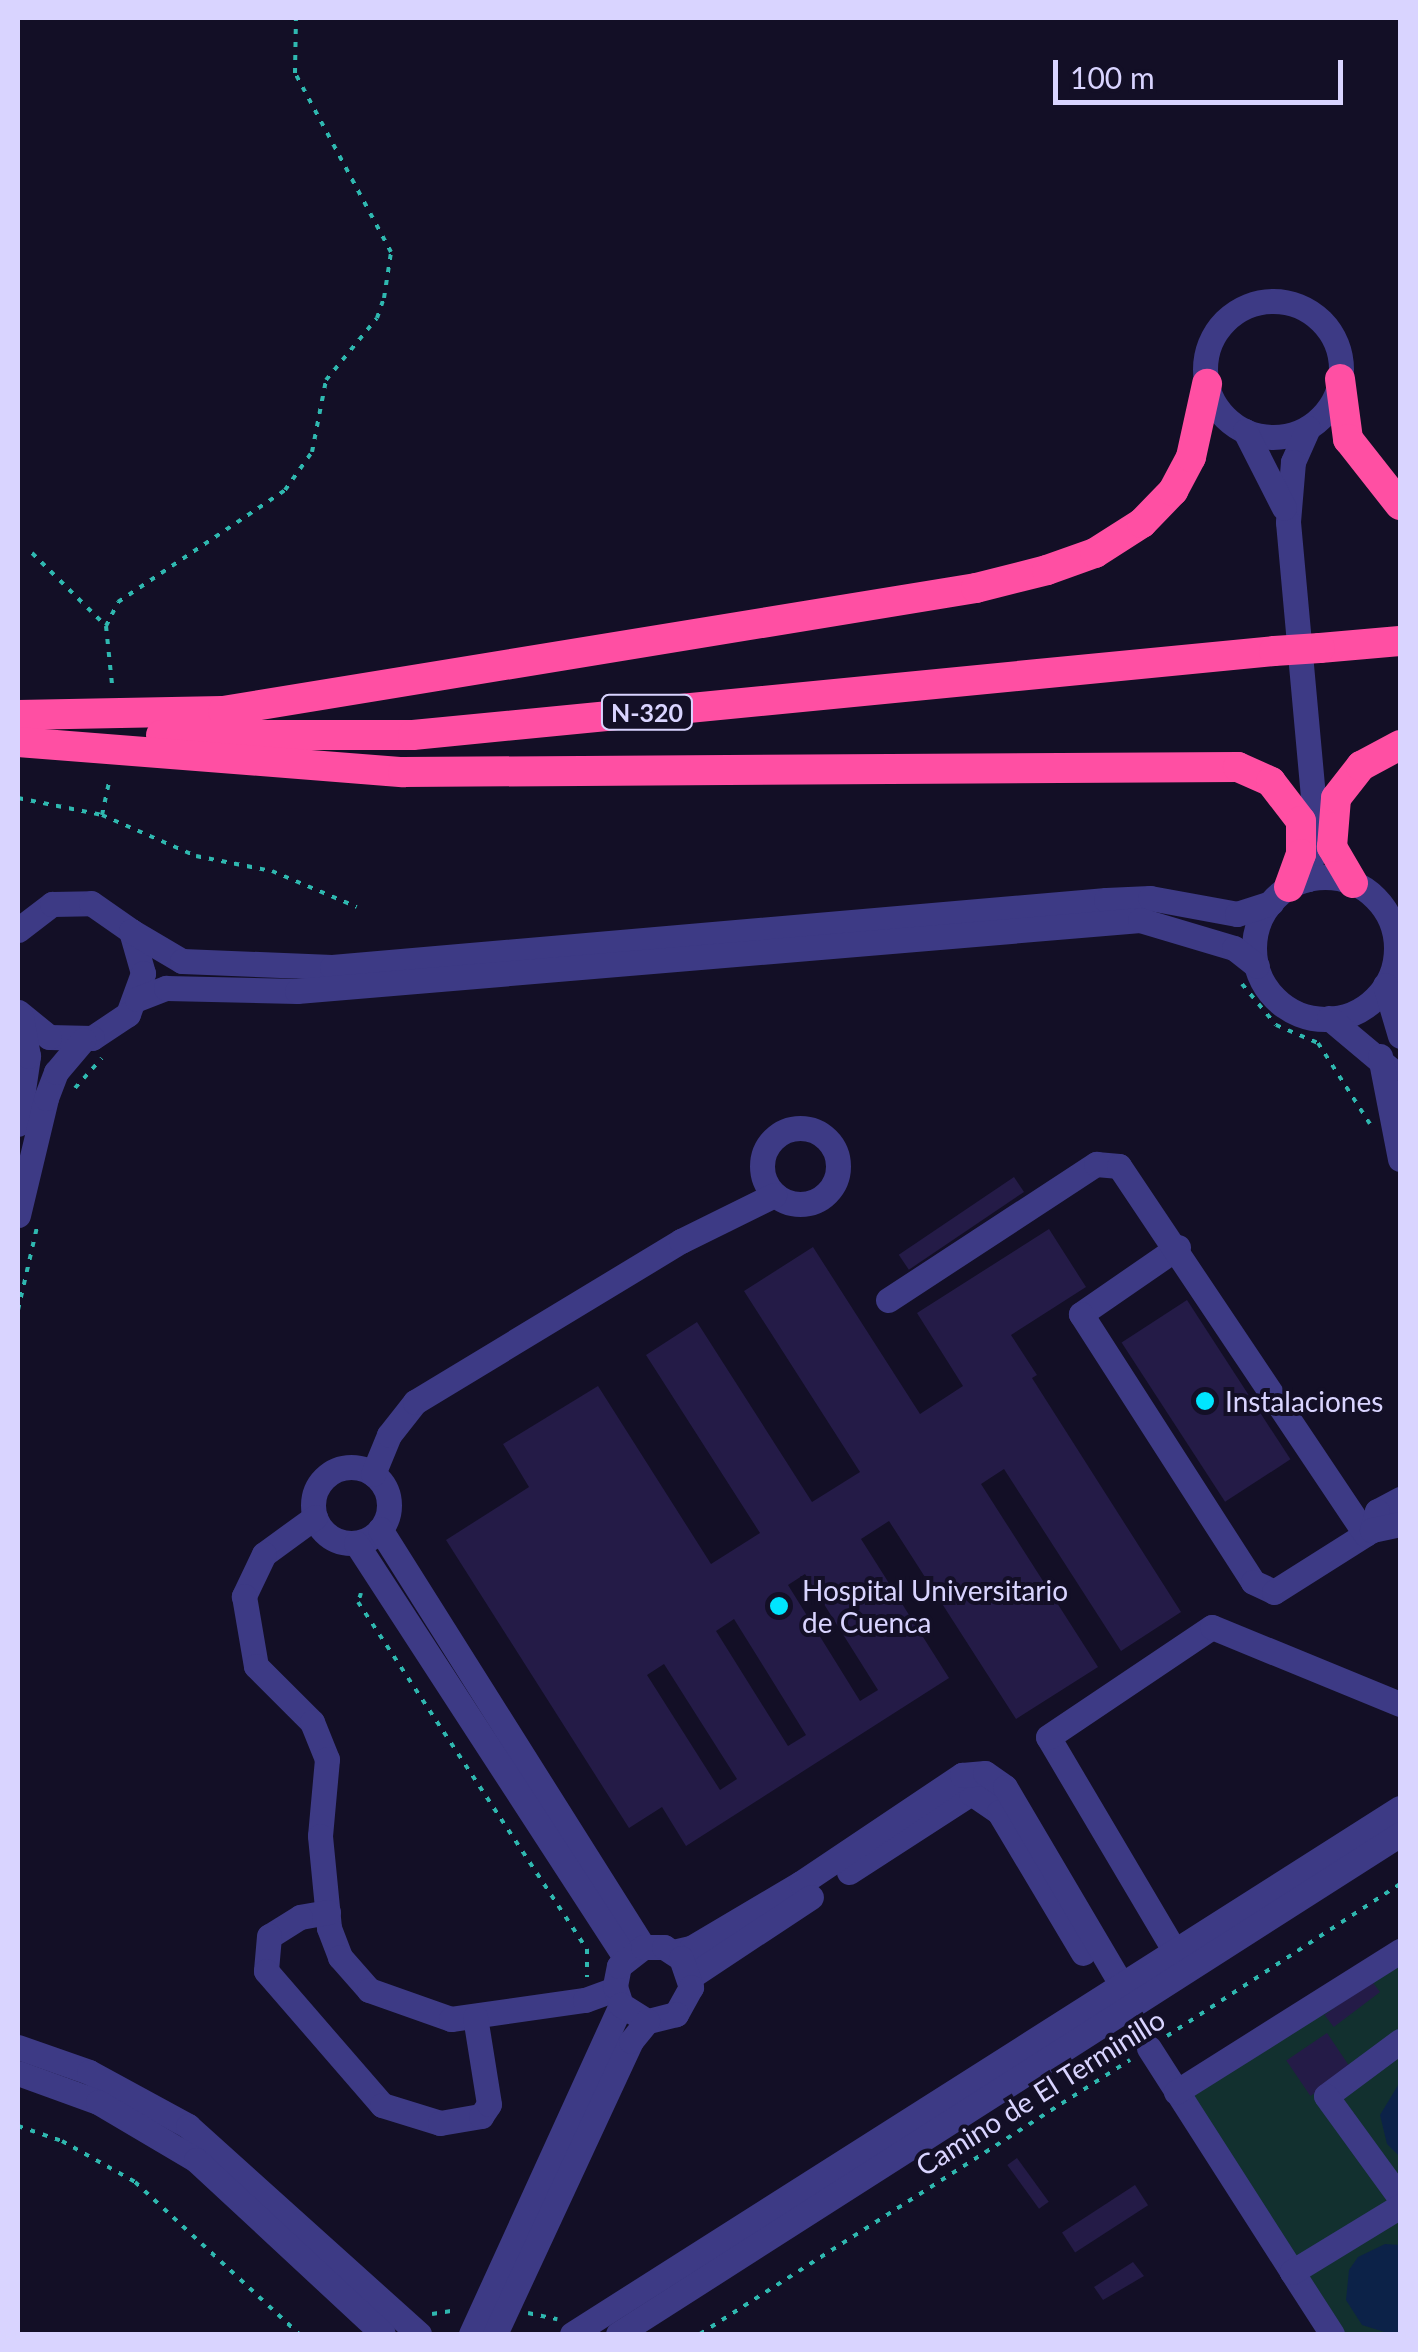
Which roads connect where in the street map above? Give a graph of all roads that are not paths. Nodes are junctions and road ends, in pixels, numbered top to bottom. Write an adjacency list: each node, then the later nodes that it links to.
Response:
1 (1340, 379): 2 (street); 3 (street); 5 (highway)
2 (1207, 384): 4 (street); 8 (highway)
3 (1308, 428): 4 (street); 6 (street)
4 (1245, 431): 6 (street)
5 (1400, 505)
6 (1288, 522): 12 (street)
7 (1400, 641): 9 (highway, N-320, bridge)
8 (18, 715)
9 (18, 730)
10 (18, 742): 14 (highway)
11 (1400, 745): 13 (highway)
12 (1316, 830): 13 (street); 14 (street)
13 (1354, 886): 14 (street); 15 (street); 18 (street)
14 (1290, 890): 17 (street); 19 (street)
15 (1400, 898)
16 (18, 930): 17 (street)
17 (131, 931): 21 (street)
18 (1398, 943): 20 (street)
19 (1244, 968): 21 (street); 23 (street)
20 (1385, 985): 23 (street); 24 (street)
21 (138, 999): 25 (street)
22 (19, 1015): 25 (street); 28 (street)
23 (1329, 1018): 26 (street)
24 (1400, 1036)
25 (83, 1040): 31 (street)
26 (1380, 1056): 27 (street); 29 (street)
27 (1400, 1083)
28 (18, 1124)
29 (1400, 1159)
30 (774, 1195): 34 (street)
31 (28, 1218)
32 (1178, 1248): 33 (street); 39 (street); 39 (street)
33 (888, 1300)
34 (373, 1474): 36 (street); 38 (street)
35 (1400, 1499): 39 (street)
36 (315, 1517): 40 (street); 44 (street)
37 (1400, 1524): 39 (street)
38 (380, 1529): 40 (street); 46 (street)
39 (1369, 1532)
40 (356, 1543): 46 (street)
41 (1400, 1704): 48 (street)
42 (1400, 1808): 48 (street)
43 (1400, 1834): 67 (street)
44 (328, 1912): 52 (street); 52 (street)
45 (1400, 1951): 58 (street)
46 (634, 1952): 47 (street); 51 (street)
47 (673, 1952): 49 (street); 50 (street)
48 (1176, 1955): 50 (street)
49 (690, 1976): 50 (street); 53 (street)
50 (1117, 1994): 66 (street)
51 (618, 1997): 52 (street); 53 (street); 64 (street)
52 (475, 2017)
53 (647, 2021): 65 (street)
54 (1400, 2042): 59 (street)
55 (18, 2047): 63 (street)
56 (1149, 2048): 58 (street)
57 (18, 2073): 62 (street)
58 (1176, 2092): 61 (street)
59 (1400, 2198)
60 (1400, 2206): 61 (street)
61 (1292, 2272): 68 (street)
62 (383, 2334)
63 (419, 2334)
64 (471, 2334)
65 (495, 2334)
66 (572, 2334)
67 (618, 2334)
68 (1332, 2334)

